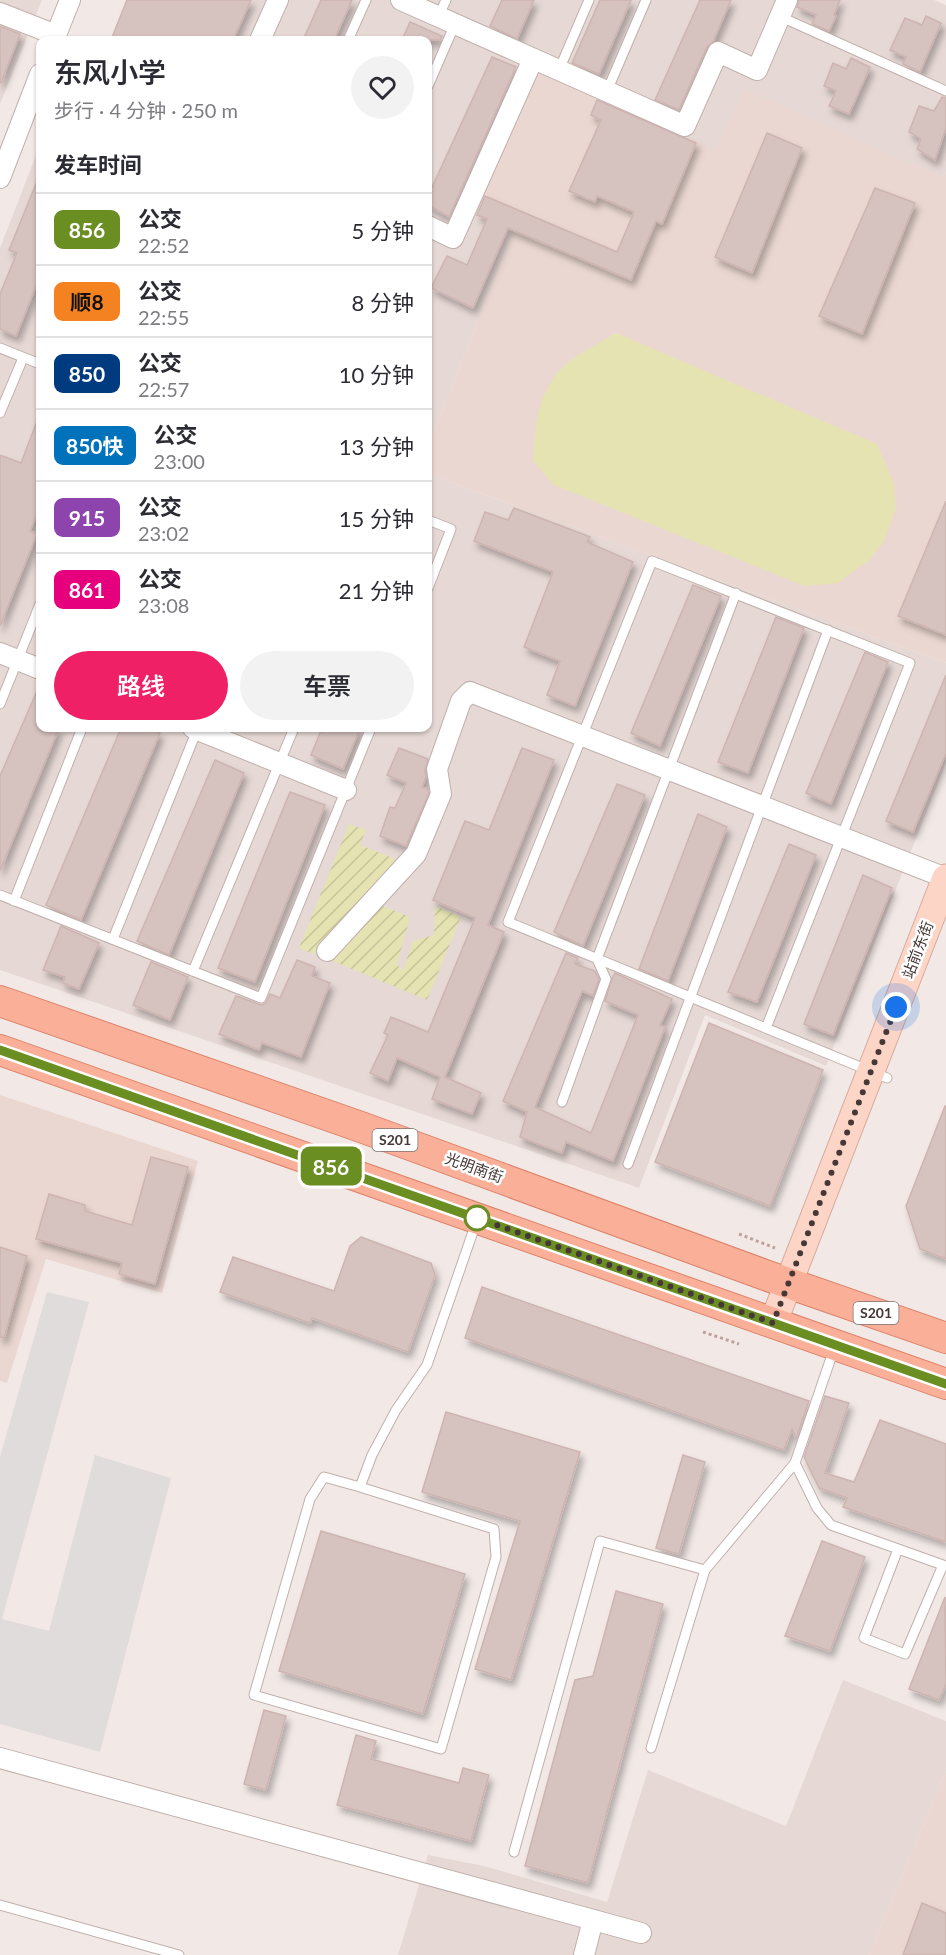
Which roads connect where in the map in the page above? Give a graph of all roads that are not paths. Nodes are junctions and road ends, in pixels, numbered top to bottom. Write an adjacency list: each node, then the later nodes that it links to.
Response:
1 (70, 0): 11 (street)
2 (278, 0): 12 (street)
3 (366, 0): 13 (lane)
4 (401, 0): 9 (street)
5 (589, 0): 16 (lane)
6 (646, 0): 19 (lane)
7 (784, 8): 18 (lane); 19 (street)
8 (0, 13): 10 (street)
9 (446, 14): 14 (street); 15 (lane)
10 (51, 36)
11 (56, 36)
12 (262, 36)
13 (350, 36)
14 (533, 58): 16 (street); 21 (street)
15 (432, 70)
16 (559, 70): 19 (street)
17 (36, 84): 20 (street)
18 (946, 91)
19 (607, 92)
20 (0, 178)
21 (432, 228)
22 (0, 348): 23 (lane)
23 (23, 357): 24 (lane); 25 (lane)
24 (36, 362)
25 (0, 413)
26 (432, 522): 27 (lane)
27 (432, 578)
28 (736, 593): 30 (lane); 39 (lane); 41 (lane)
29 (36, 611): 31 (lane)
30 (828, 630): 43 (lane); 44 (lane)
31 (9, 657): 32 (street); 33 (lane)
32 (36, 667)
33 (0, 704)
34 (80, 732): 47 (lane)
35 (194, 732): 49 (lane)
36 (206, 732): 40 (street)
37 (292, 732): 40 (lane)
38 (369, 732): 42 (lane)
39 (582, 736): 41 (street); 50 (street); 51 (lane)
40 (279, 762): 42 (street); 52 (lane)
41 (669, 770): 43 (street); 51 (lane)
42 (346, 790): 52 (lane)
43 (762, 807): 44 (street); 53 (lane)
44 (841, 838): 45 (street); 55 (lane)
45 (946, 878): 57 (street, 站前东街)
46 (0, 895): 47 (lane)
47 (14, 901): 49 (lane)
48 (946, 930): 57 (street, 站前东街)
49 (113, 939): 52 (lane)
50 (327, 951)
51 (597, 959): 53 (lane); 58 (lane)
52 (193, 971)
53 (690, 997): 55 (lane); 59 (lane)
54 (0, 1001): 61 (main road, 光明南街 / S201)
55 (766, 1028): 57 (lane)
56 (0, 1050): 60 (main road)
57 (879, 1075): 61 (street, 站前东街)
58 (562, 1102)
59 (627, 1164)
60 (478, 1218): 62 (main road); 67 (lane)
61 (797, 1285): 62 (street, 站前东街); 63 (main road, 光明南街 / S201)
62 (782, 1326): 64 (main road)
63 (946, 1338)
64 (836, 1344): 65 (main road); 66 (lane)
65 (946, 1384)
66 (795, 1462): 68 (lane); 69 (lane)
67 (360, 1487): 67 (lane)
68 (898, 1549): 68 (lane)
69 (705, 1570): 70 (lane); 72 (lane)
70 (651, 1748)
71 (0, 1758): 74 (street)
72 (514, 1852)
73 (0, 1905): 76 (lane)
74 (593, 1920): 75 (street); 77 (street)
75 (641, 1933)
76 (179, 1955)
77 (584, 1955)

